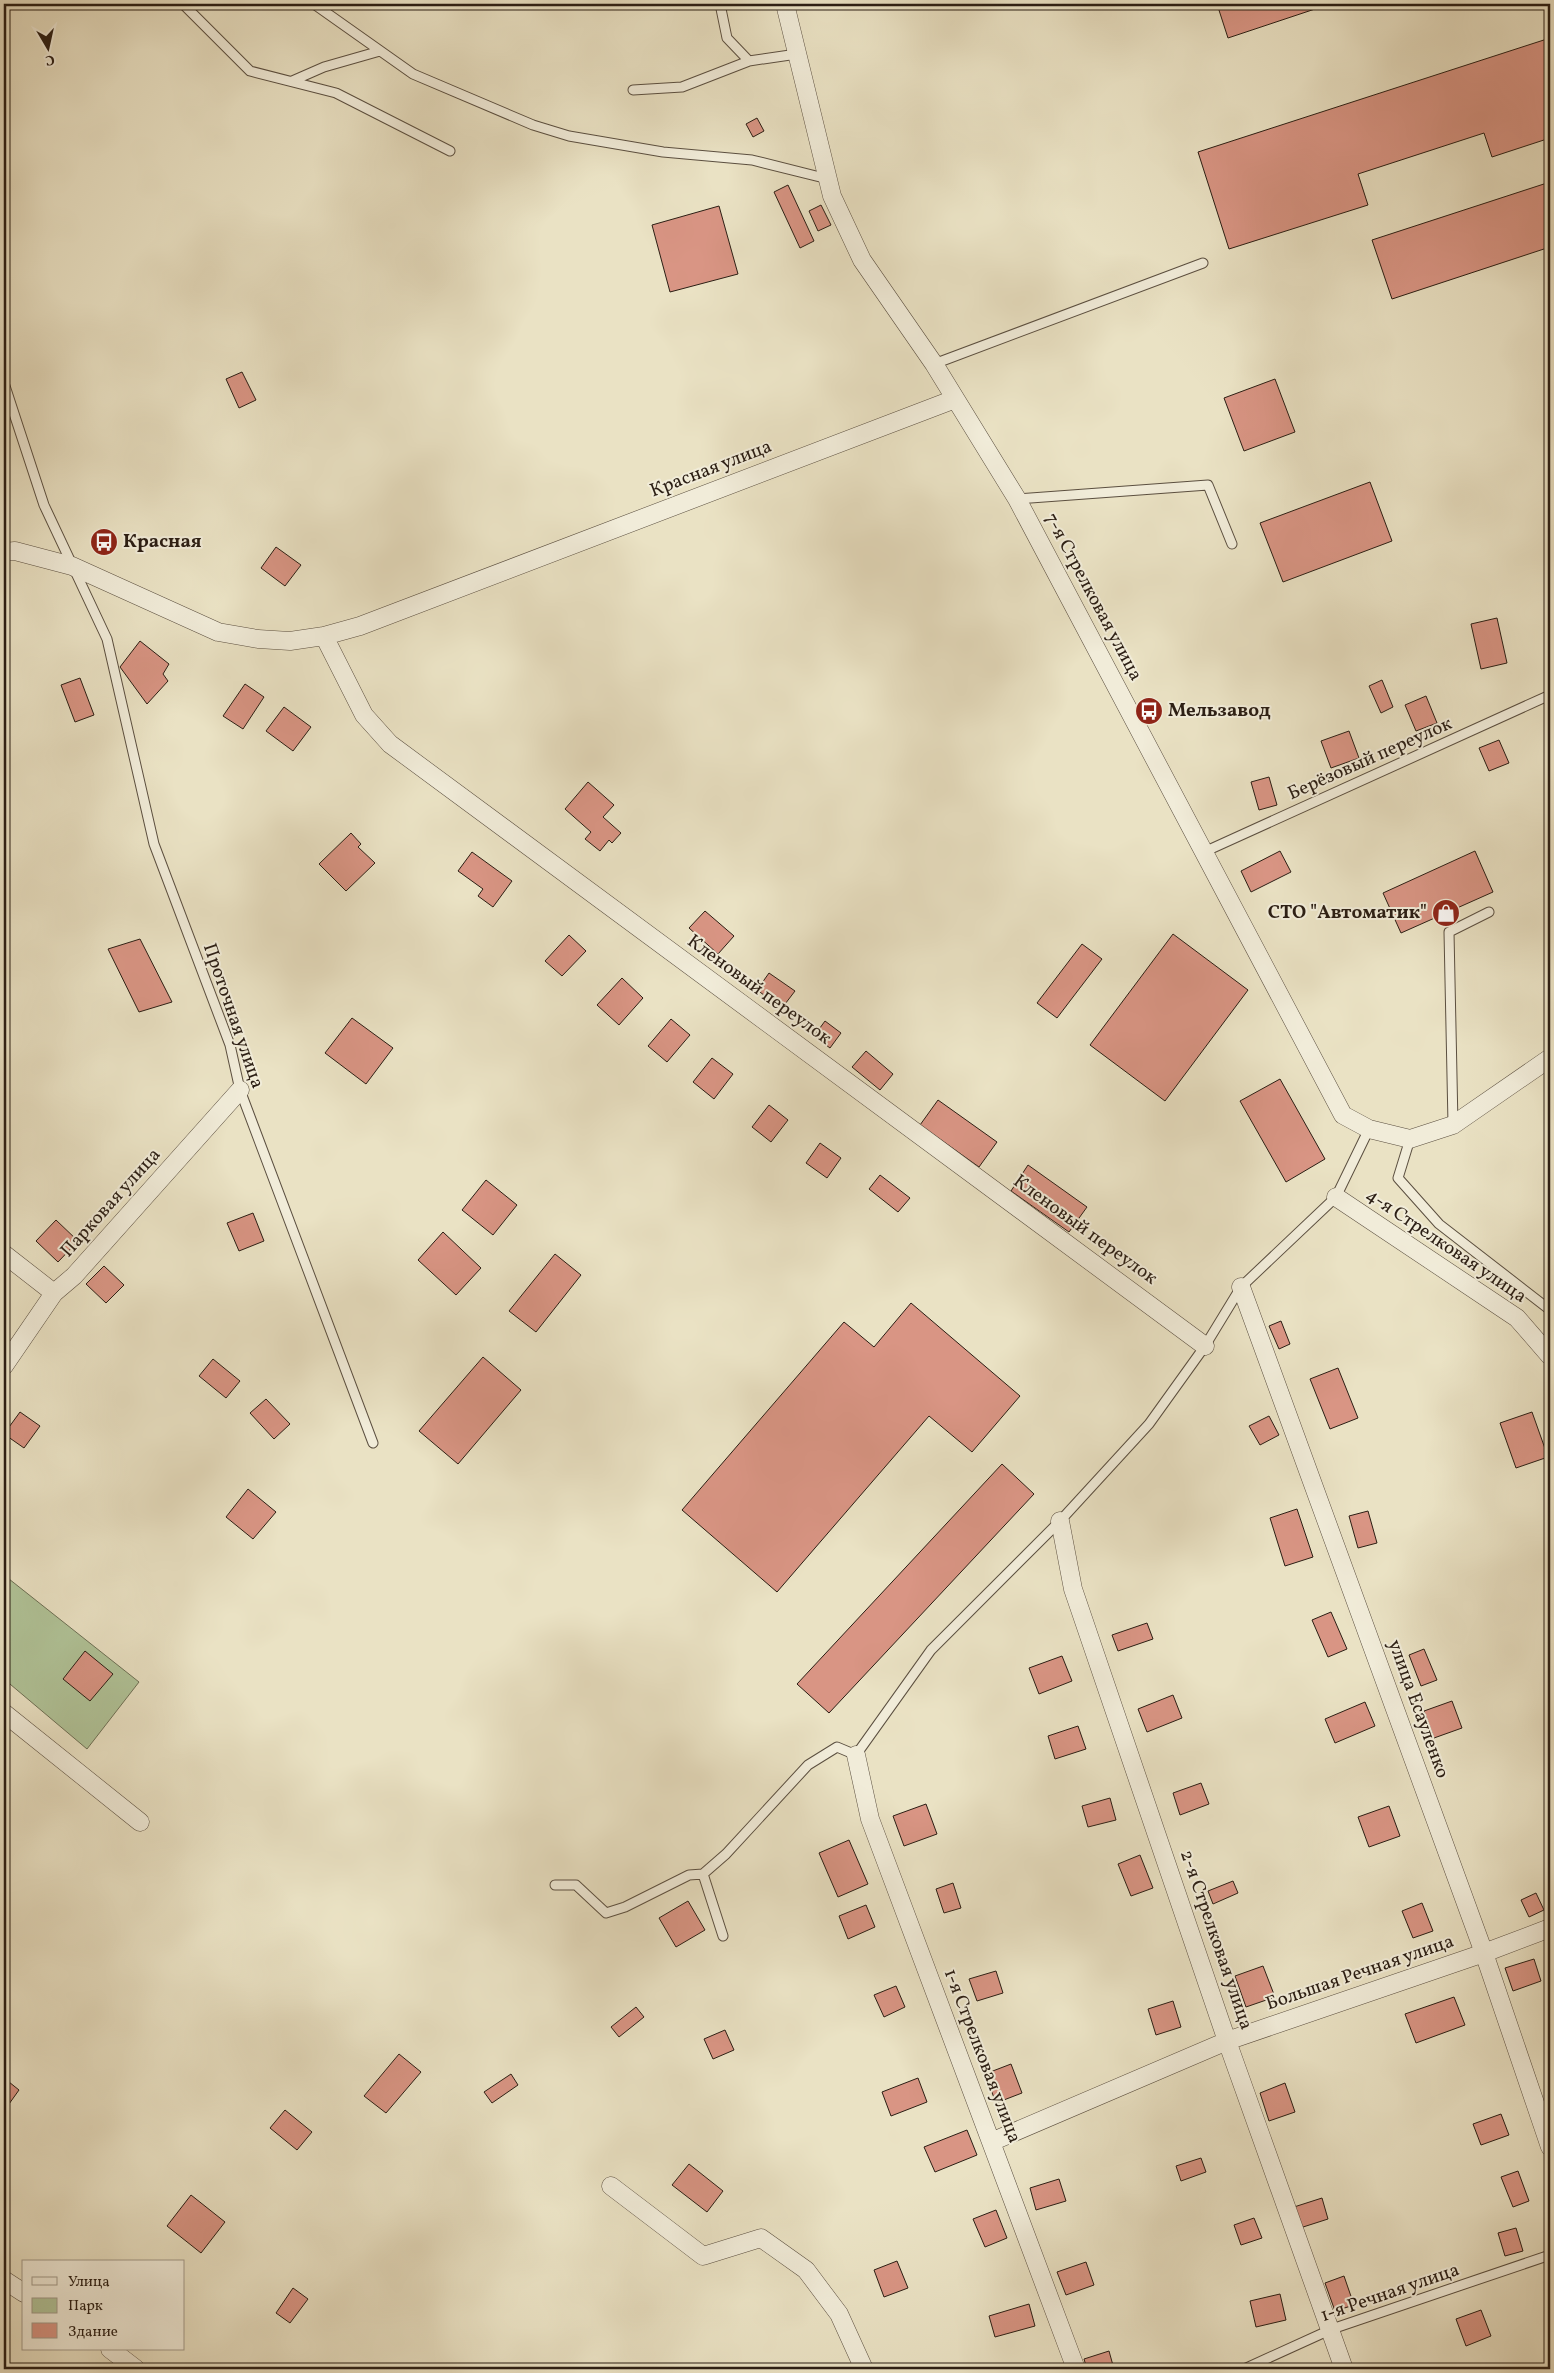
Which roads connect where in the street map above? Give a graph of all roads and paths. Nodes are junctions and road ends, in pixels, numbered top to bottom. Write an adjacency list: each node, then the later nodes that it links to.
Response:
1 (183, 4): 8 (lane)
2 (314, 4): 5 (lane)
3 (720, 4): 7 (lane)
4 (785, 4): 6 (street)
5 (380, 51): 8 (lane); 11 (lane)
6 (797, 54): 7 (lane); 11 (street)
7 (749, 61): 9 (lane)
8 (292, 81): 10 (lane)
9 (633, 90)
10 (450, 151)
11 (828, 179): 13 (street)
12 (1203, 263): 13 (lane)
13 (934, 364): 15 (street)
14 (4, 383): 19 (lane, Проточная улица)
15 (955, 399): 16 (street, 7-я Стрелковая улица); 20 (street, Красная улица)
16 (1017, 499): 17 (lane); 22 (street, 7-я Стрелковая улица)
17 (1232, 544)
18 (4, 552): 19 (street, Красная улица)
19 (72, 566): 20 (street, Красная улица); 25 (lane, Проточная улица)
20 (324, 636): 34 (street, Кленовый переулок)
21 (1550, 695): 22 (lane, Берёзовый переулок)
22 (1204, 852): 27 (street, 7-я Стрелковая улица)
23 (1489, 912): 26 (lane)
24 (1550, 1058): 26 (street)
25 (240, 1090): 32 (street, Парковая улица); 37 (lane, Проточная улица)
26 (1453, 1125): 28 (street)
27 (1369, 1129): 28 (street, 7-я Стрелковая улица); 29 (lane)
28 (1410, 1139): 33 (lane)
29 (1336, 1197): 31 (lane); 35 (street, 4-я Стрелковая улица)
30 (4, 1254): 32 (street)
31 (1241, 1287): 34 (lane); 46 (street, улица Есауленко)
32 (54, 1293): 36 (street, Парковая улица)
33 (1550, 1310)
34 (1205, 1346): 38 (lane)
35 (1550, 1356)
36 (4, 1366)
37 (373, 1443)
38 (1060, 1521): 40 (lane); 47 (street, 2-я Стрелковая улица)
39 (4, 1713): 41 (street)
40 (856, 1755): 42 (lane); 48 (street, 1-я Стрелковая улица)
41 (140, 1822)
42 (703, 1874): 43 (lane); 45 (lane)
43 (554, 1885)
44 (1550, 1928): 46 (street, Большая Речная улица)
45 (724, 1936)
46 (1484, 1953): 47 (street, Большая Речная улица); 49 (street, улица Есауленко)
47 (1227, 2041): 48 (street, Большая Речная улица); 54 (street, 2-я Стрелковая улица)
48 (991, 2142): 58 (street, 1-я Стрелковая улица)
49 (1550, 2147)
50 (611, 2186): 57 (street)
51 (1550, 2255): 54 (lane, 1-я Речная улица)
52 (4, 2280): 53 (street)
53 (22, 2292)
54 (1332, 2330): 59 (lane, 1-я Речная улица); 60 (street, 2-я Стрелковая улица)
55 (111, 2350): 56 (street)
56 (136, 2369)
57 (864, 2369)
58 (1076, 2369)
59 (1244, 2369)
60 (1344, 2369)

